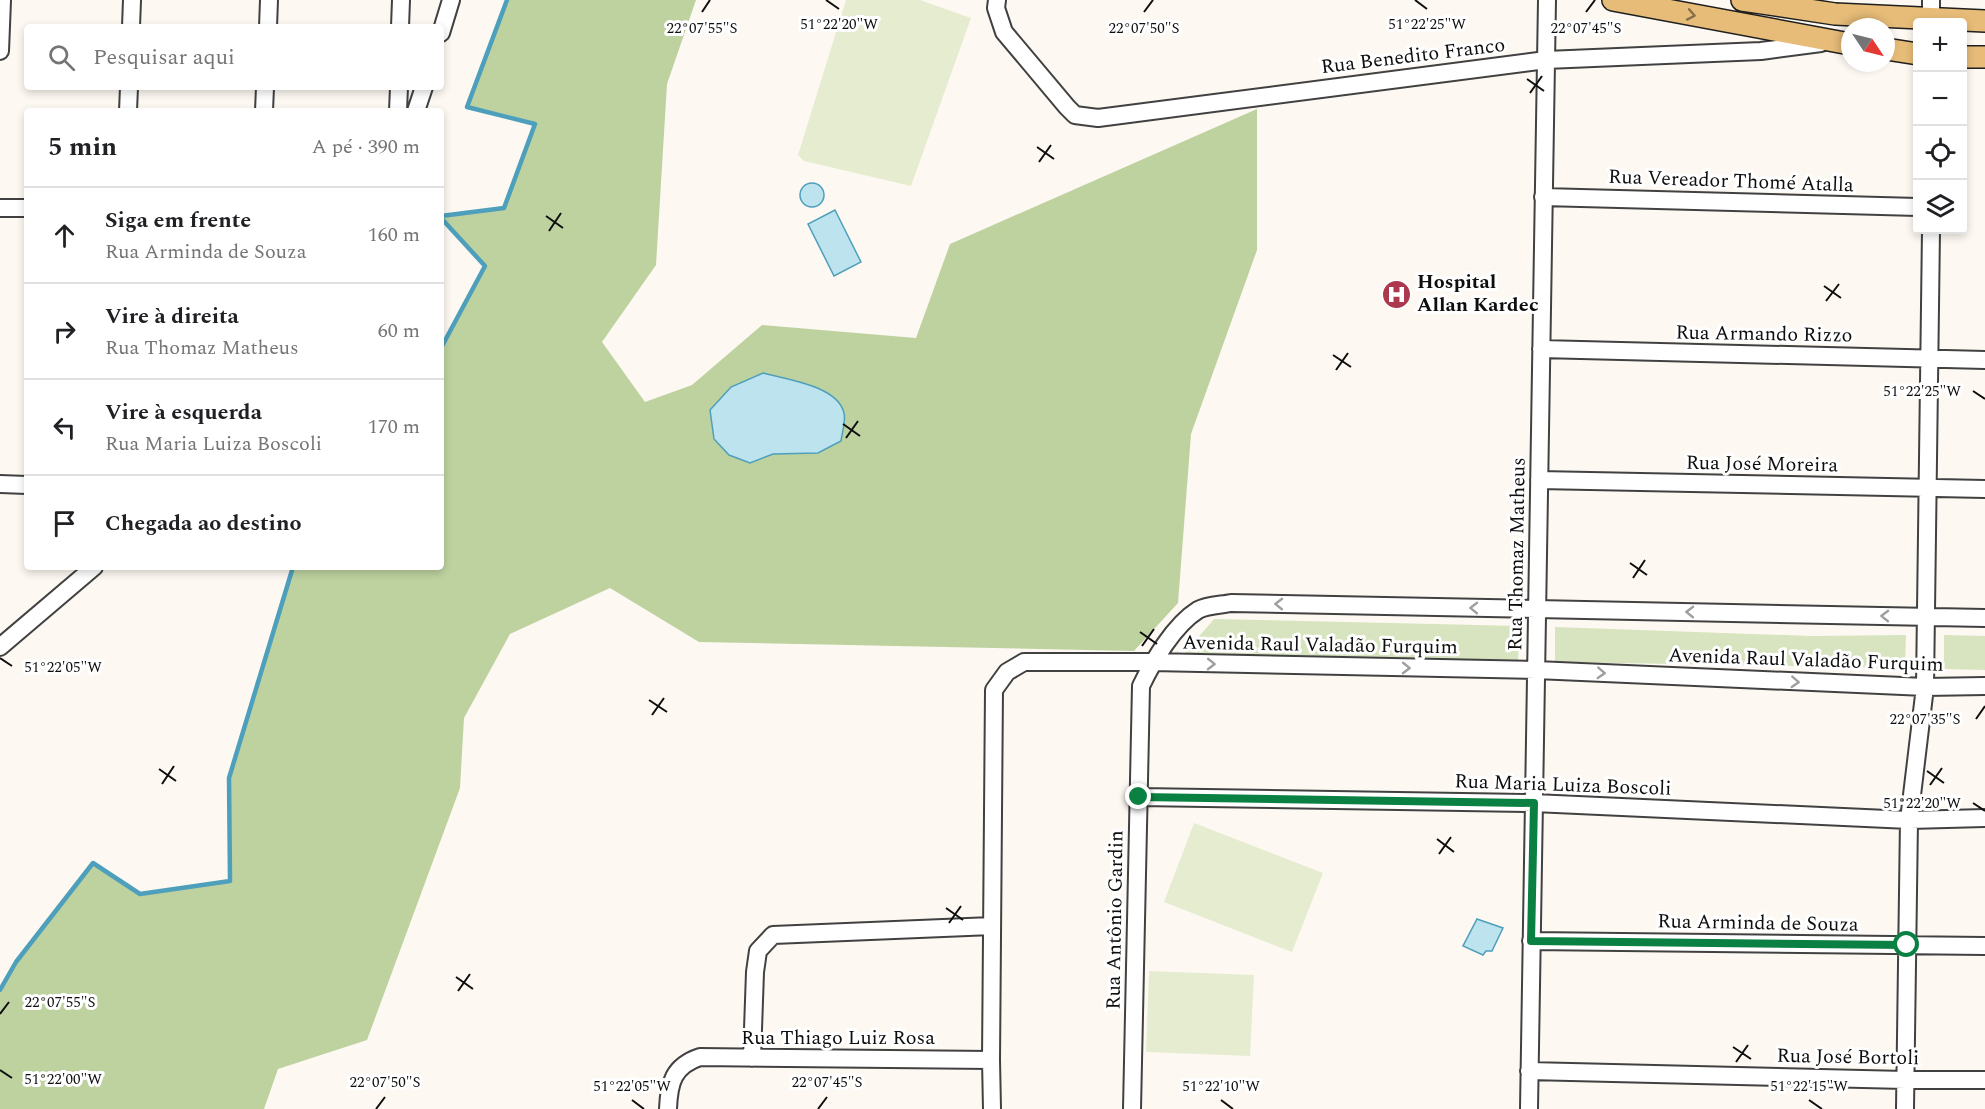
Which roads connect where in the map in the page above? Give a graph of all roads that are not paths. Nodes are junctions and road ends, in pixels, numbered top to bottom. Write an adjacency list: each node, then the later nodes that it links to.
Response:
1 (2, 0): 19 (street)
2 (132, 0): 13 (street)
3 (269, 0): 14 (street)
4 (401, 0): 15 (street)
5 (452, 0): 16 (street)
6 (997, 0): 23 (street, Rua Benedito Franco)
7 (1547, 0): 23 (street, Rua Thomaz Matheus)
8 (1612, 0): 17 (main road, one-way to 17)
9 (1742, 0): 11 (main road)
10 (1931, 13): 11 (main road); 12 (main road)
11 (1835, 14): 17 (main road)
12 (1985, 21)
13 (131, 24)
14 (268, 24)
15 (400, 24)
16 (444, 24)
17 (1840, 43): 23 (street, Rua Benedito Franco)
18 (1895, 50): 20 (main road)
19 (0, 51)
20 (1913, 53)
21 (1967, 57): 22 (main road)
22 (1985, 57)
23 (1546, 60): 32 (street, Rua Thomaz Matheus)
24 (129, 90): 28 (street)
25 (265, 90): 29 (street)
26 (399, 90): 30 (street)
27 (423, 90): 31 (street)
28 (128, 108)
29 (264, 108)
30 (398, 108)
31 (417, 108)
32 (1544, 197): 33 (street, Rua Vereador Thomé Atalla); 37 (street, Rua Thomaz Matheus)
33 (1913, 207)
34 (0, 208): 35 (street)
35 (24, 208)
36 (1931, 234): 38 (street)
37 (1541, 349): 38 (street, Rua Armando Rizzo); 40 (street, Rua Thomaz Matheus)
38 (1930, 359): 39 (street, Rua Armando Rizzo); 43 (street)
39 (1985, 360)
40 (1539, 480): 43 (street, Rua José Moreira); 46 (street, Rua Thomaz Matheus)
41 (0, 484): 42 (street)
42 (24, 485)
43 (1927, 488): 44 (street, Rua José Moreira); 47 (street)
44 (1985, 489)
45 (90, 570): 49 (street)
46 (1537, 609): 47 (street, Avenida Raul Valadão Furquim, one-way to 46); 50 (street, Avenida Raul Valadão Furquim, one-way to 50); 51 (street, Rua Thomaz Matheus)
47 (1925, 616): 48 (street, Avenida Raul Valadão Furquim); 53 (street)
48 (1985, 618)
49 (0, 647)
50 (1152, 662): 51 (street, Avenida Raul Valadão Furquim, one-way to 51); 54 (street, Rua Antônio Gardin); 58 (street)
51 (1536, 670): 53 (street, Avenida Raul Valadão Furquim, one-way to 53); 55 (street, Rua Thomaz Matheus)
52 (1985, 686): 53 (street, Avenida Raul Valadão Furquim)
53 (1925, 687): 57 (street)
54 (1139, 797): 55 (street, Rua Maria Luiza Boscoli); 69 (street, Rua Antônio Gardin)
55 (1534, 803): 57 (street, Rua Maria Luiza Boscoli); 59 (street, Rua Thomaz Matheus)
56 (1985, 818): 57 (street, Rua Maria Luiza Boscoli)
57 (1909, 820): 60 (street)
58 (992, 926): 62 (street); 63 (street)
59 (1531, 941): 60 (street, Rua Arminda de Souza); 64 (street, Rua Thomaz Matheus)
60 (1907, 945): 61 (street, Rua Arminda de Souza); 65 (street)
61 (1985, 946)
62 (752, 1058): 63 (street, Rua Thiago Luiz Rosa); 67 (street, Rua Thiago Luiz Rosa)
63 (991, 1060): 68 (street)
64 (1530, 1071): 65 (street, Rua José Bortoli); 70 (street, Rua Thomaz Matheus)
65 (1905, 1080): 66 (street, Rua José Bortoli); 71 (street)
66 (1985, 1080)
67 (668, 1109)
68 (992, 1109)
69 (1132, 1109)
70 (1529, 1109)
71 (1905, 1109)

